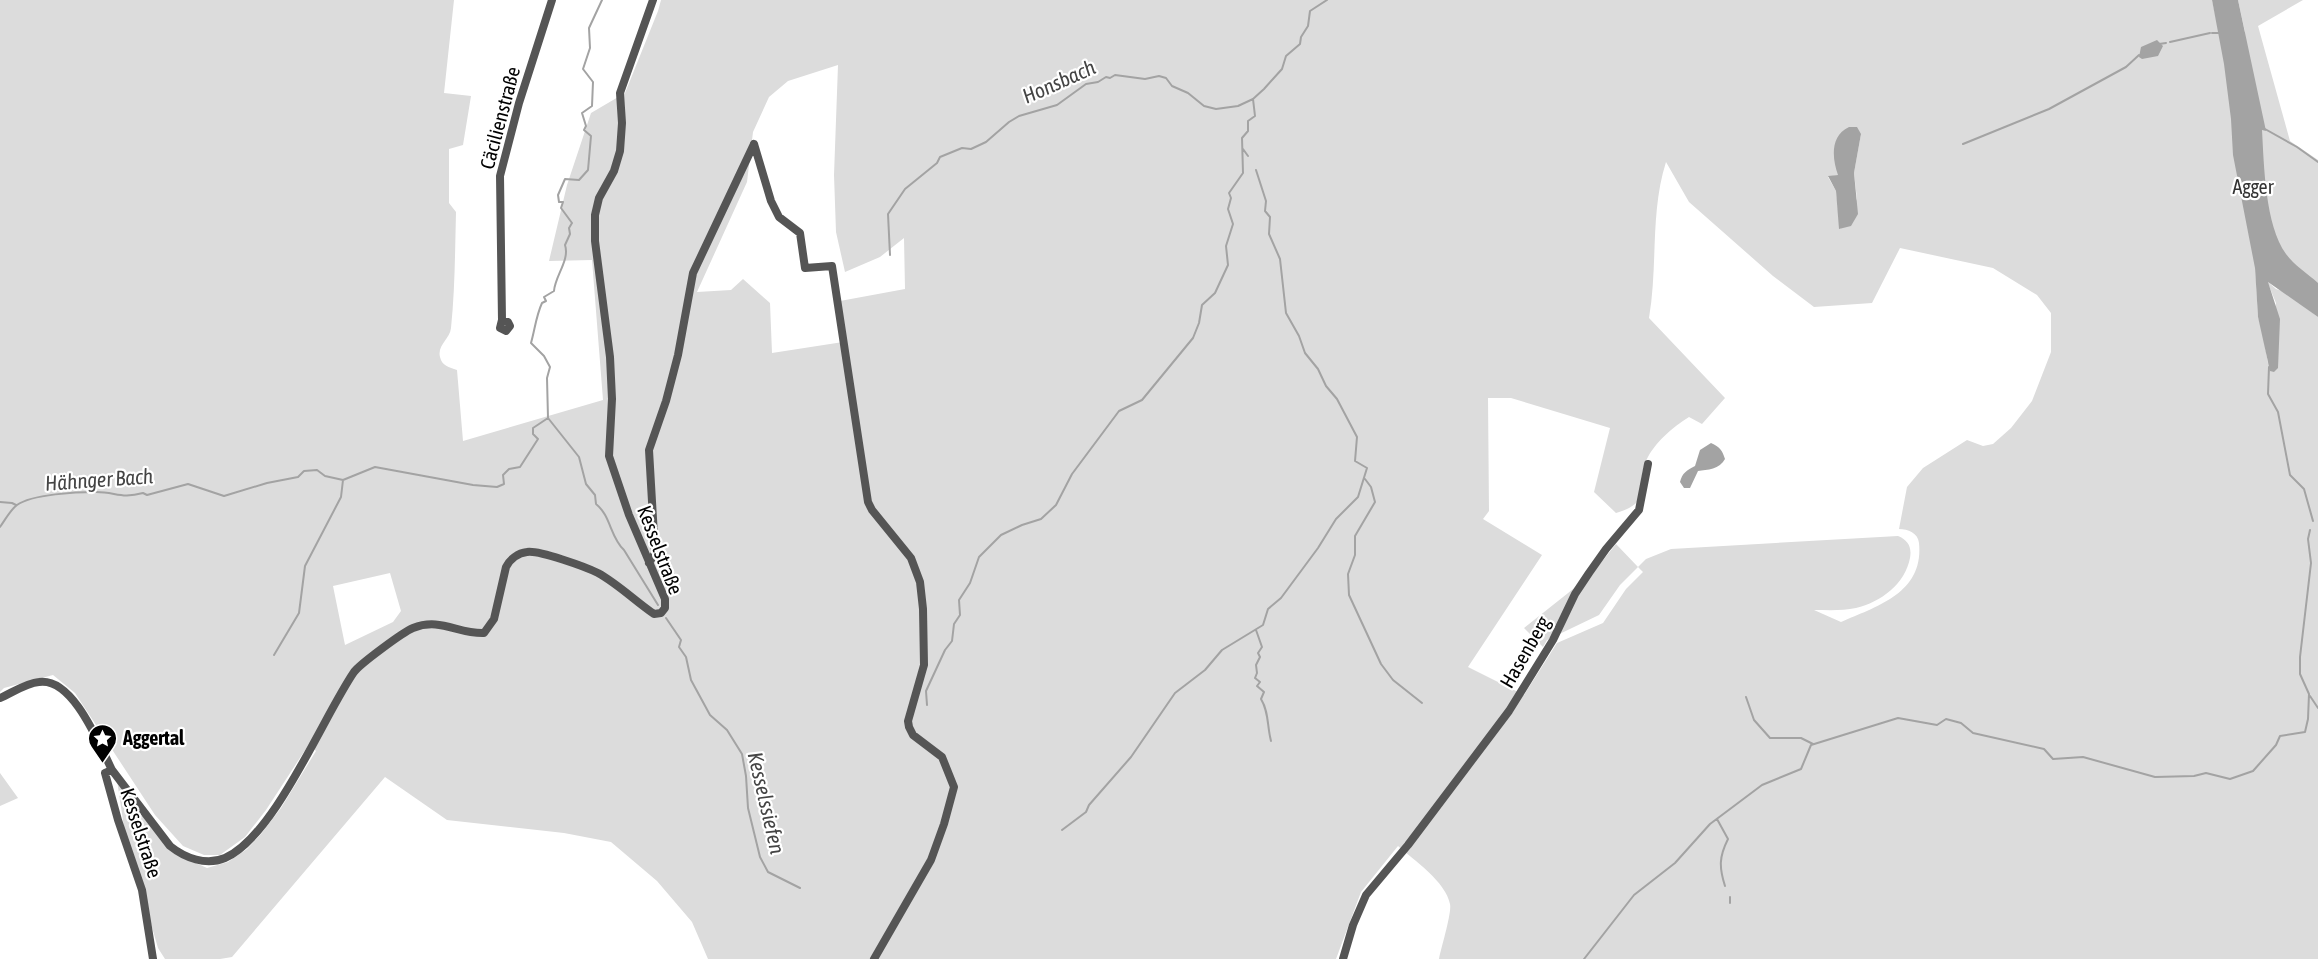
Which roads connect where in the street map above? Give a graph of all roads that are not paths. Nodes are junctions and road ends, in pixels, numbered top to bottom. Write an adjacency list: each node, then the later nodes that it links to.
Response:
1 (552, 0): 3 (street, Cäcilienstraße)
2 (653, 0): 5 (street, Kesselstraße)
3 (502, 320)
4 (1648, 464): 10 (street, Hasenberg)
5 (649, 563): 7 (street, Kesselstraße); 9 (street)
6 (0, 698): 7 (street)
7 (112, 770): 8 (street, Kesselstraße)
8 (153, 959)
9 (874, 959)
10 (1343, 959)

